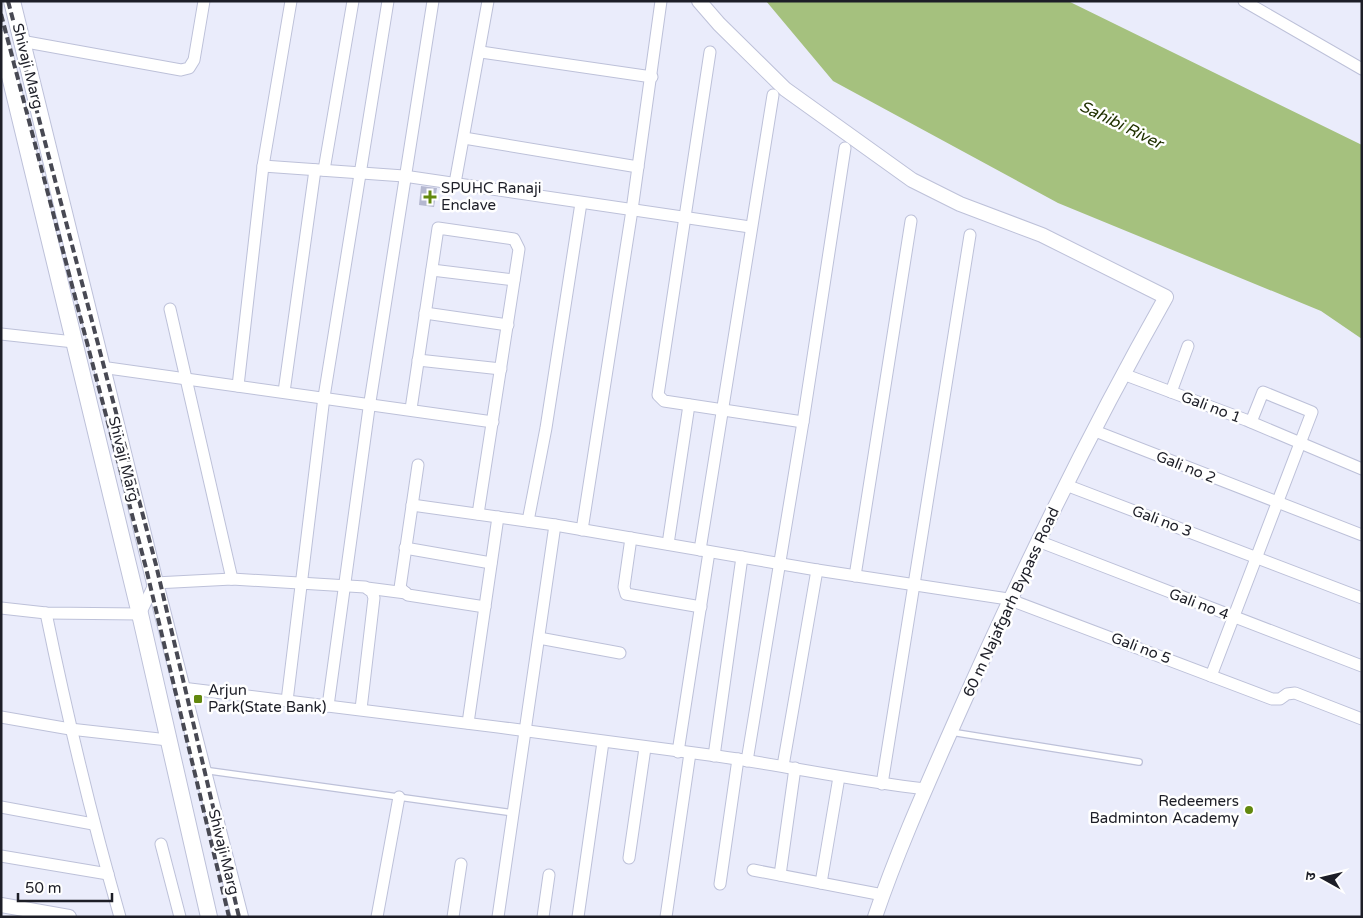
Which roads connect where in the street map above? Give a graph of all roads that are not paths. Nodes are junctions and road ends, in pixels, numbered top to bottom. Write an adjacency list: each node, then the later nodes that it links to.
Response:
1 (12, 1): 12 (main road, Shivaji Marg)
2 (204, 1): 12 (street)
3 (291, 1): 21 (street)
4 (353, 1): 23 (street)
5 (388, 1): 24 (street)
6 (433, 1): 25 (street)
7 (488, 1): 13 (street)
8 (662, 1): 17 (street)
9 (699, 1): 44 (street, 60 m Najafgarh Bypass Road)
10 (1244, 1): 16 (street)
11 (1, 40): 15 (main road, Shivaji Marg)
12 (21, 41): 42 (main road, Shivaji Marg)
13 (480, 52): 17 (street); 19 (street)
14 (710, 52): 29 (street)
15 (3, 58): 39 (main road, Shivaji Marg)
16 (1362, 69)
17 (652, 77): 22 (street)
18 (773, 96): 31 (street)
19 (464, 138): 22 (street); 26 (street)
20 (845, 148): 55 (street)
21 (263, 166): 23 (street); 46 (street)
22 (638, 167): 28 (street)
23 (320, 170): 24 (street); 47 (street)
24 (360, 173): 25 (street); 49 (street)
25 (404, 176): 26 (street); 50 (street)
26 (455, 183): 27 (street)
27 (581, 203): 28 (street); 66 (street)
28 (632, 210): 29 (street); 68 (street)
29 (684, 217): 31 (street); 51 (street)
30 (911, 221): 80 (street)
31 (750, 227): 53 (street)
32 (970, 235): 84 (street)
33 (432, 270): 34 (street); 34 (street); 36 (street)
34 (514, 280): 37 (street)
35 (170, 309): 45 (street)
36 (425, 313): 37 (street); 41 (street)
37 (508, 325): 43 (street)
38 (1, 334): 39 (street)
39 (74, 342): 94 (main road, Shivaji Marg)
40 (1188, 346): 48 (street, Gali no 1)
41 (418, 360): 43 (street); 52 (street)
42 (101, 367): 45 (street); 83 (main road, Shivaji Marg)
43 (501, 369): 54 (street)
44 (1123, 374): 48 (street, Gali no 1); 57 (street, 60 m Najafgarh Bypass Road)
45 (186, 379): 46 (street); 81 (street)
46 (238, 386): 47 (street)
47 (284, 392): 49 (street)
48 (1171, 392): 56 (street, Gali no 1)
49 (324, 397): 50 (street); 82 (street)
50 (369, 404): 52 (street); 85 (street)
51 (689, 405): 53 (street); 72 (street)
52 (411, 409): 54 (street)
53 (721, 410): 55 (street); 74 (street)
54 (493, 422): 64 (street)
55 (803, 422): 78 (street)
56 (1251, 422): 58 (street, Gali no 1); 58 (street)
57 (1095, 431): 61 (street, 60 m Najafgarh Bypass Road); 62 (street, Gali no 2)
58 (1299, 442): 60 (street, Gali no 1); 62 (street)
59 (418, 465): 63 (street)
60 (1362, 469)
61 (1066, 485): 71 (street, 60 m Najafgarh Bypass Road); 76 (street, Gali no 3)
62 (1277, 503): 69 (street, Gali no 2); 76 (street)
63 (412, 505): 64 (street, Gali no 5); 73 (street)
64 (478, 514): 65 (street, Gali no 5)
65 (498, 517): 66 (street, Gali no 5); 77 (street)
66 (528, 521): 67 (street, Gali no 5)
67 (554, 525): 68 (street, Gali no 5); 96 (street)
68 (582, 530): 70 (street, Gali no 5)
69 (1362, 535)
70 (631, 538): 72 (street, Gali no 5); 91 (street)
71 (1038, 541): 89 (street, 60 m Najafgarh Bypass Road); 95 (street, Gali no 4)
72 (668, 544): 74 (street, Gali no 5)
73 (405, 548): 77 (street); 87 (street)
74 (705, 551): 75 (street, Gali no 5); 91 (street)
75 (742, 557): 78 (street, Gali no 5); 115 (street)
76 (1257, 557): 88 (street, Gali no 3); 95 (street)
77 (491, 563): 90 (street)
78 (779, 564): 79 (street, Gali no 5); 116 (street)
79 (817, 570): 80 (street, Gali no 5); 118 (street)
80 (854, 576): 84 (street, Gali no 5)
81 (232, 579): 82 (street); 83 (street)
82 (302, 582): 85 (street); 101 (street)
83 (155, 583): 94 (street); 100 (main road, Shivaji Marg)
84 (913, 585): 89 (street, Gali no 5); 122 (street)
85 (346, 587): 86 (street); 102 (street)
86 (367, 588): 87 (street); 103 (street)
87 (406, 593): 90 (street)
88 (1362, 598)
89 (1008, 599): 99 (street, Gali no 5); 109 (street, 60 m Najafgarh Bypass Road)
90 (485, 607): 106 (street)
91 (701, 607): 113 (street)
92 (1, 608): 93 (street)
93 (46, 613): 94 (street); 107 (street)
94 (140, 614): 110 (main road, Shivaji Marg)
95 (1234, 618): 98 (street, Gali no 4); 99 (street)
96 (539, 638): 97 (street); 108 (street)
97 (620, 653)
98 (1362, 666)
99 (1211, 676): 105 (street, Gali no 5)
100 (182, 688): 101 (street); 120 (main road, Shivaji Marg)
101 (287, 701): 102 (street)
102 (328, 706): 103 (street)
103 (360, 709): 106 (street)
104 (1, 717): 107 (street)
105 (1362, 719)
106 (468, 722): 108 (street)
107 (70, 729): 110 (street); 127 (street)
108 (526, 730): 111 (street); 126 (street)
109 (951, 732): 117 (lane); 123 (street, 60 m Najafgarh Bypass Road)
110 (168, 740): 144 (main road, Shivaji Marg)
111 (603, 742): 112 (street); 150 (street)
112 (645, 748): 113 (street); 130 (street)
113 (678, 752): 114 (street)
114 (690, 753): 115 (street); 151 (street)
115 (714, 756): 116 (street)
116 (742, 760): 118 (street); 137 (street)
117 (1139, 762)
118 (783, 766): 119 (street)
119 (796, 768): 121 (street); 135 (street)
120 (202, 770): 124 (lane); 145 (main road, Shivaji Marg)
121 (839, 777): 122 (street); 136 (street)
122 (882, 784): 123 (street)
123 (926, 789): 138 (street, 60 m Najafgarh Bypass Road)
124 (399, 797): 126 (lane); 146 (street)
125 (1, 807): 127 (street)
126 (513, 813): 148 (street)
127 (93, 824): 133 (street)
128 (161, 844): 143 (street)
129 (1, 856): 133 (street)
130 (629, 858)
131 (462, 864): 147 (street)
132 (753, 870): 135 (street)
133 (108, 874): 142 (street)
134 (549, 875): 149 (street)
135 (780, 875): 136 (street)
136 (821, 883): 138 (street)
137 (720, 884)
138 (883, 895): 152 (street, 60 m Najafgarh Bypass Road)
139 (1, 905): 140 (street)
140 (24, 913): 141 (street)
141 (63, 916)
142 (120, 917)
143 (180, 917)
144 (209, 917)
145 (240, 917)
146 (376, 917)
147 (453, 917)
148 (498, 917)
149 (543, 917)
150 (578, 917)
151 (666, 917)
152 (875, 917)

